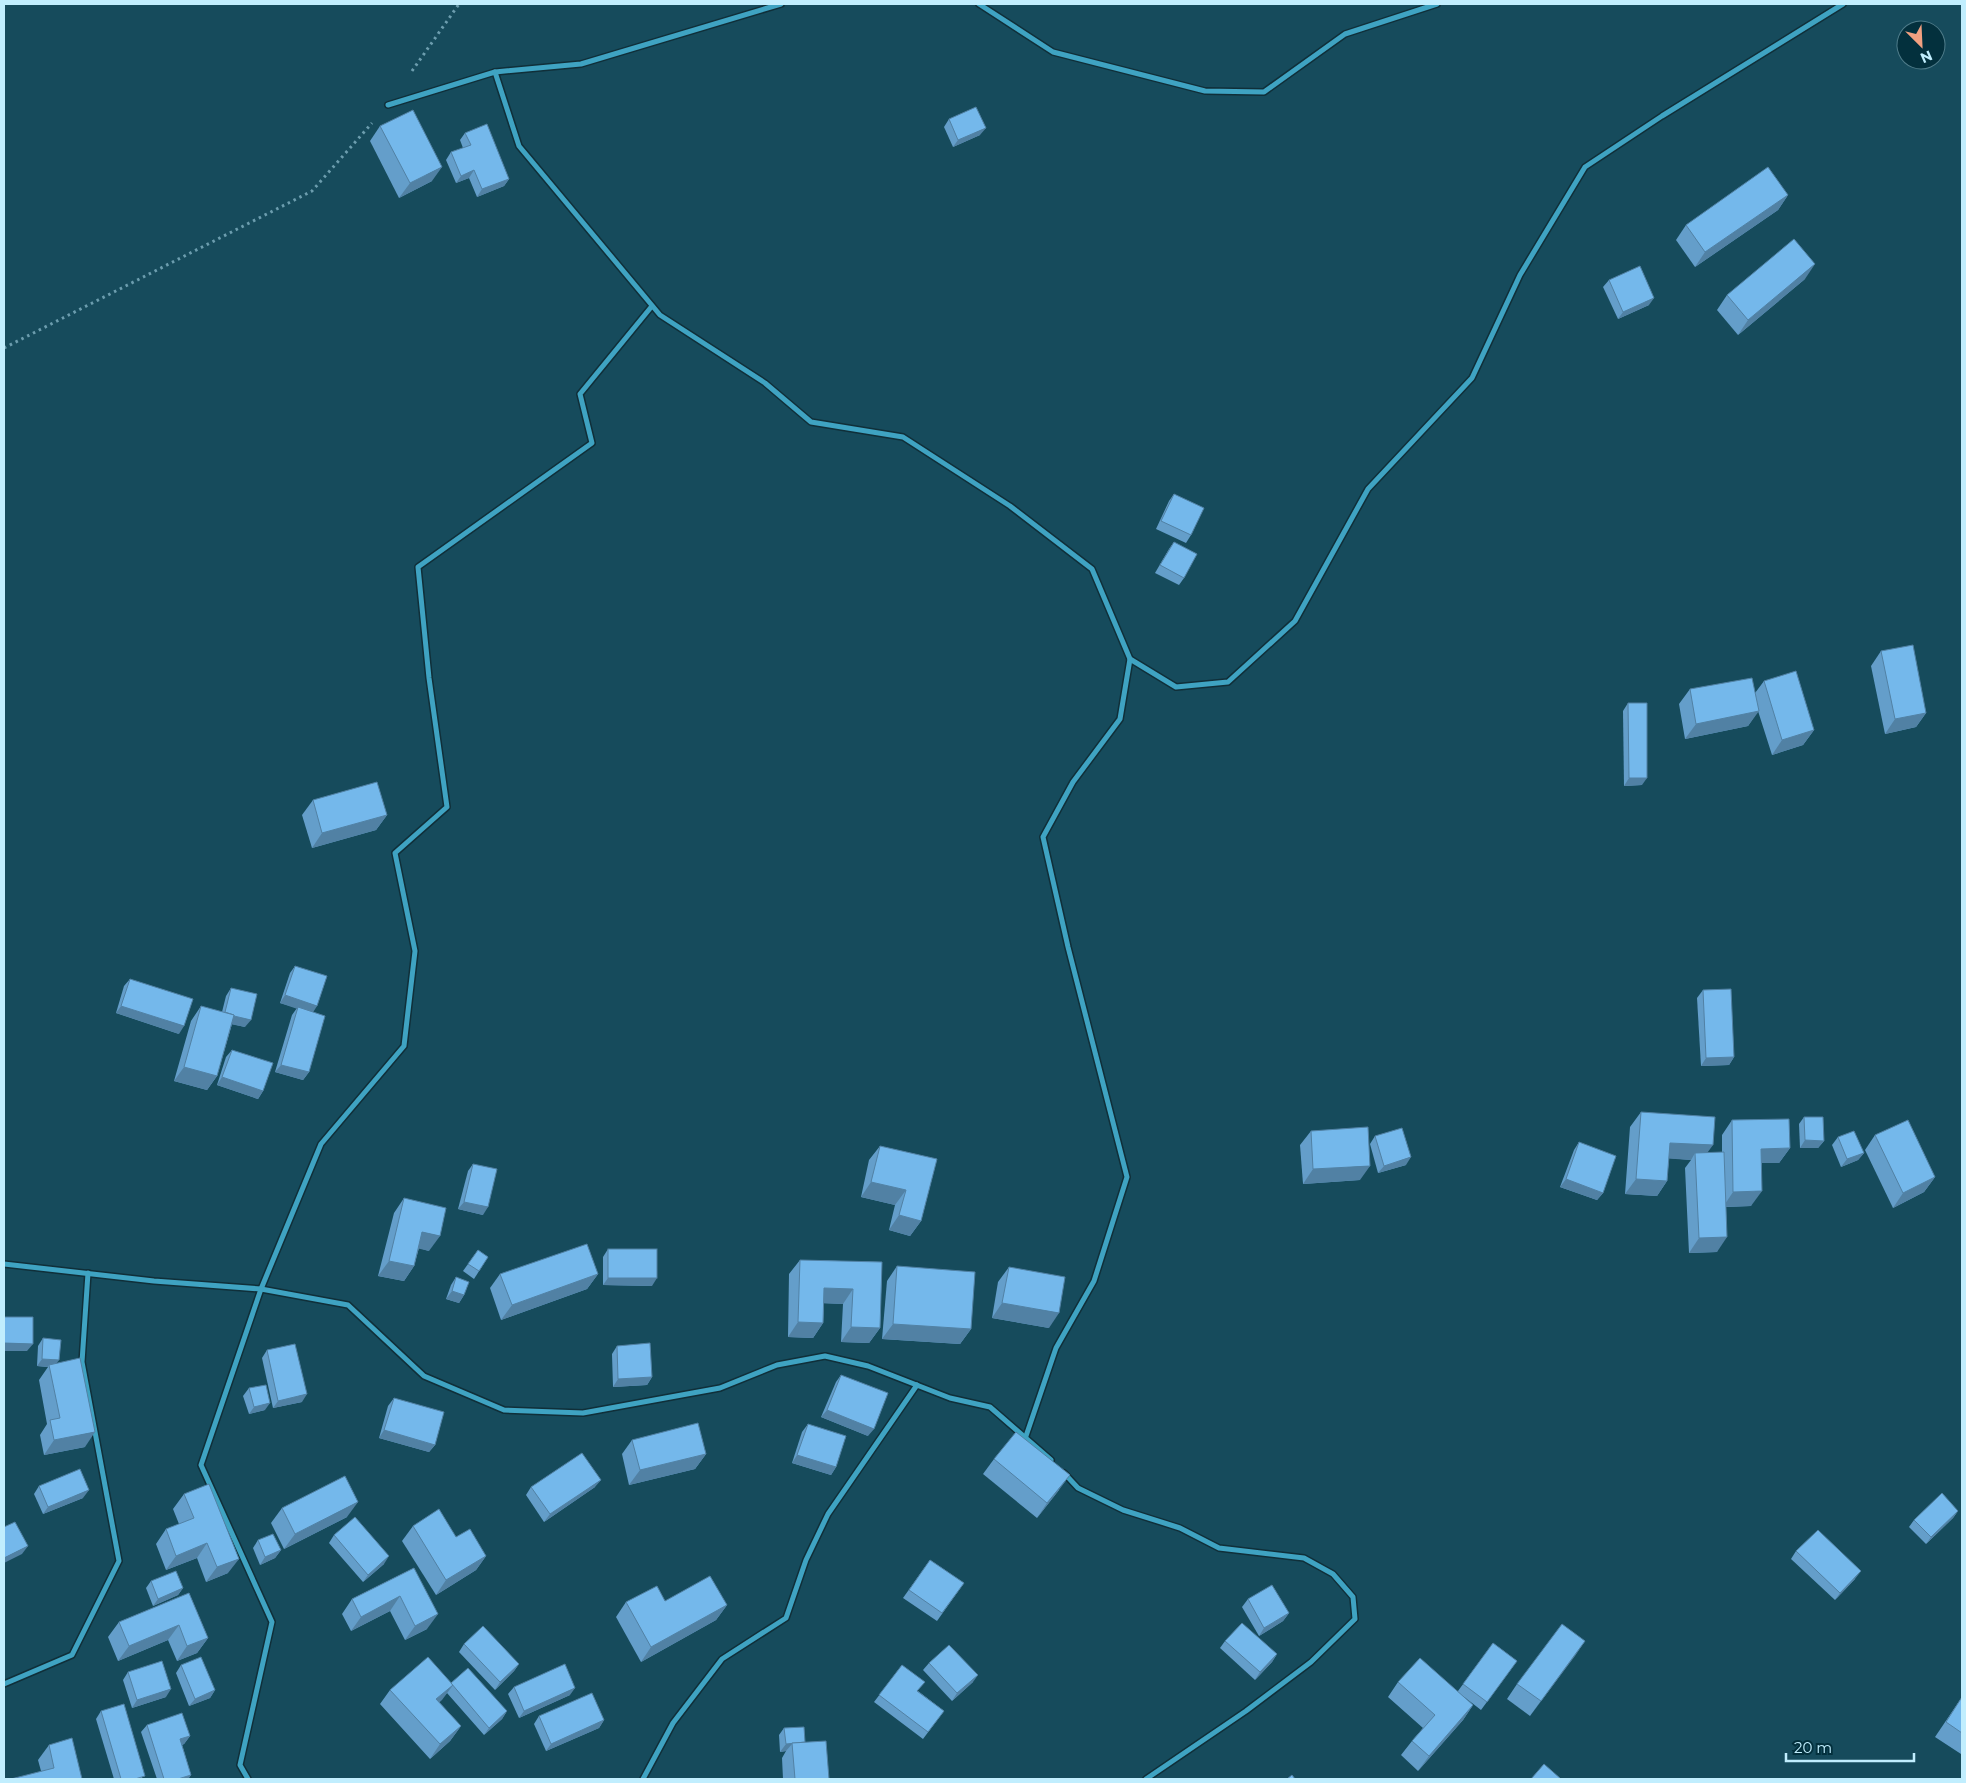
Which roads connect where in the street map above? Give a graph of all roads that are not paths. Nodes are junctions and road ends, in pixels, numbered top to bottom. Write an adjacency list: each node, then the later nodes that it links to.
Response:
1 (781, 4): 5 (street)
2 (979, 4): 3 (street)
3 (1437, 4)
4 (1843, 4): 8 (street)
5 (495, 72): 6 (street); 7 (street)
6 (388, 105)
7 (652, 306): 8 (street); 11 (street)
8 (1130, 659): 13 (street)
9 (4, 1264): 10 (street)
10 (88, 1273): 11 (street); 14 (street)
11 (261, 1289): 12 (street); 15 (street)
12 (917, 1385): 13 (street); 16 (street)
13 (1026, 1436): 17 (street)
14 (4, 1684)
15 (248, 1779)
16 (644, 1779)
17 (1146, 1779)

